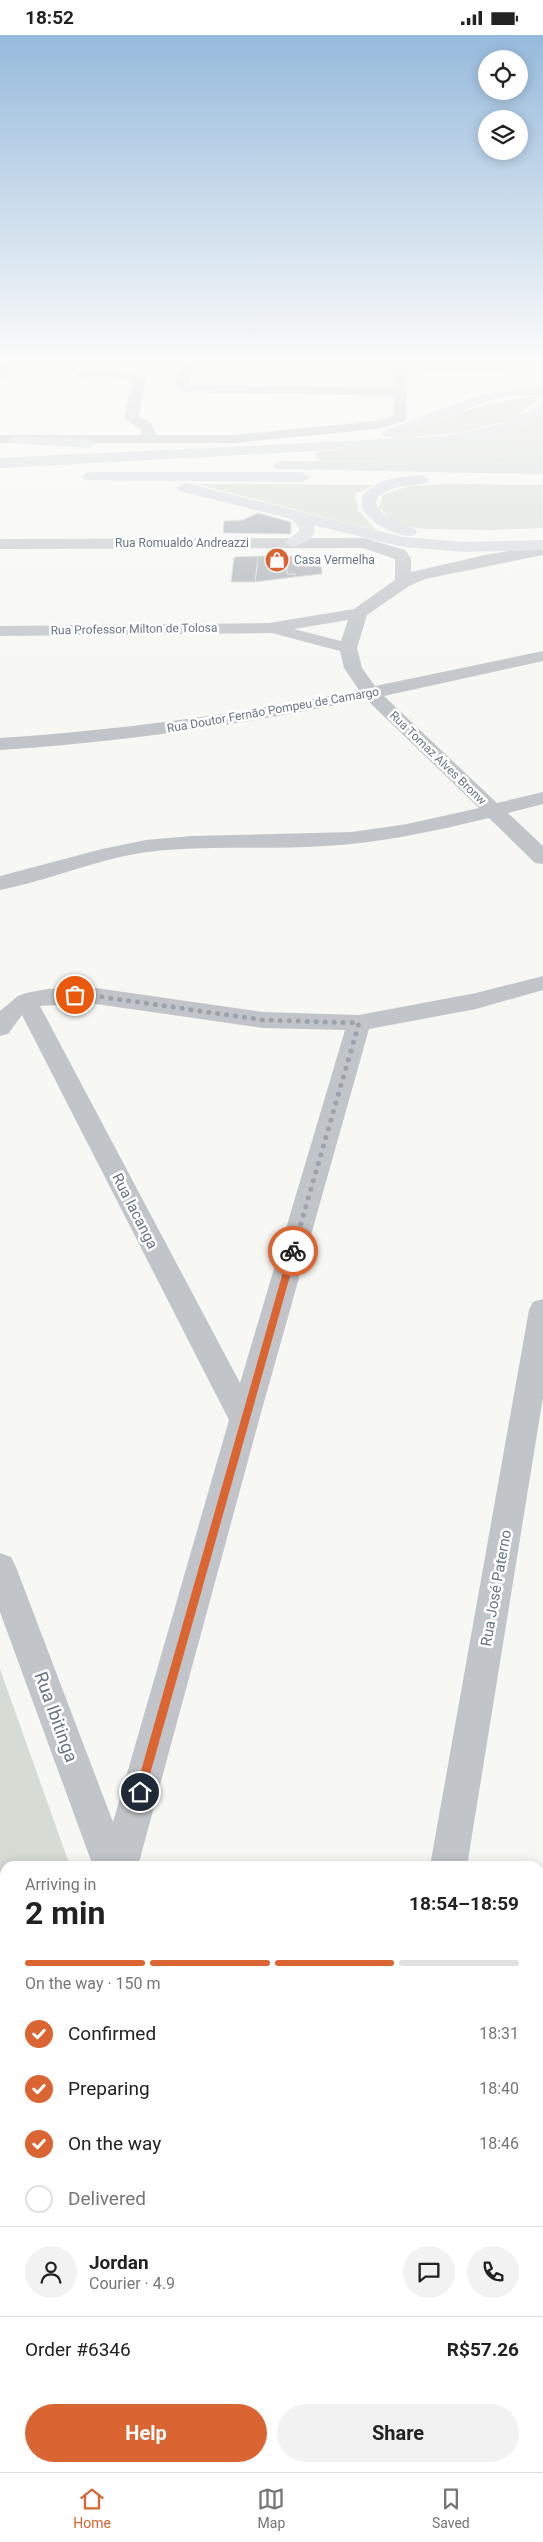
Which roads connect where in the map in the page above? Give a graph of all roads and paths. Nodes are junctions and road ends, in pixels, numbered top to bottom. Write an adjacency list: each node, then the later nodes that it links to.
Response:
1 (0, 477): 2 (highway)
2 (36, 477)
3 (446, 477): 4 (highway); 5 (highway); 6 (highway)
4 (543, 477)
5 (298, 517): 7 (highway); 9 (highway)
6 (543, 533)
7 (293, 542): 8 (street, Rua Romualdo Andreazzi); 11 (street, Rua Romualdo Andreazzi)
8 (0, 544)
9 (543, 545)
10 (543, 550): 11 (street)
11 (403, 582): 12 (street)
12 (359, 613): 13 (street, Rua Professor Milton de Tolosa); 15 (street)
13 (269, 628): 14 (street, Rua Professor Milton de Tolosa); 15 (street, Rua Professor Milton de Tolosa)
14 (0, 631)
15 (348, 648): 17 (street, Rua Tomaz Alves Bronw)
16 (543, 655): 17 (street, Rua Doutor Fernão Pompeu de Camargo)
17 (371, 694): 18 (street, Rua Doutor Fernão Pompeu de Camargo); 20 (street, Rua Tomaz Alves Bronw)
18 (0, 745)
19 (543, 798): 20 (street)
20 (493, 810): 21 (street, Rua Tomaz Alves Bronw); 22 (street)
21 (543, 858)
22 (0, 883)
23 (543, 983): 25 (street)
24 (26, 1001): 25 (street); 26 (street); 29 (street, Rua Iacanga)
25 (359, 1023): 29 (street)
26 (0, 1028)
27 (543, 1309): 28 (street, Rua José Paterno)
28 (540, 1358): 33 (street, Rua José Paterno)
29 (244, 1420): 32 (street)
30 (0, 1567): 31 (street, Rua Ibitinga)
31 (109, 1861)
32 (120, 1861)
33 (449, 1861)

